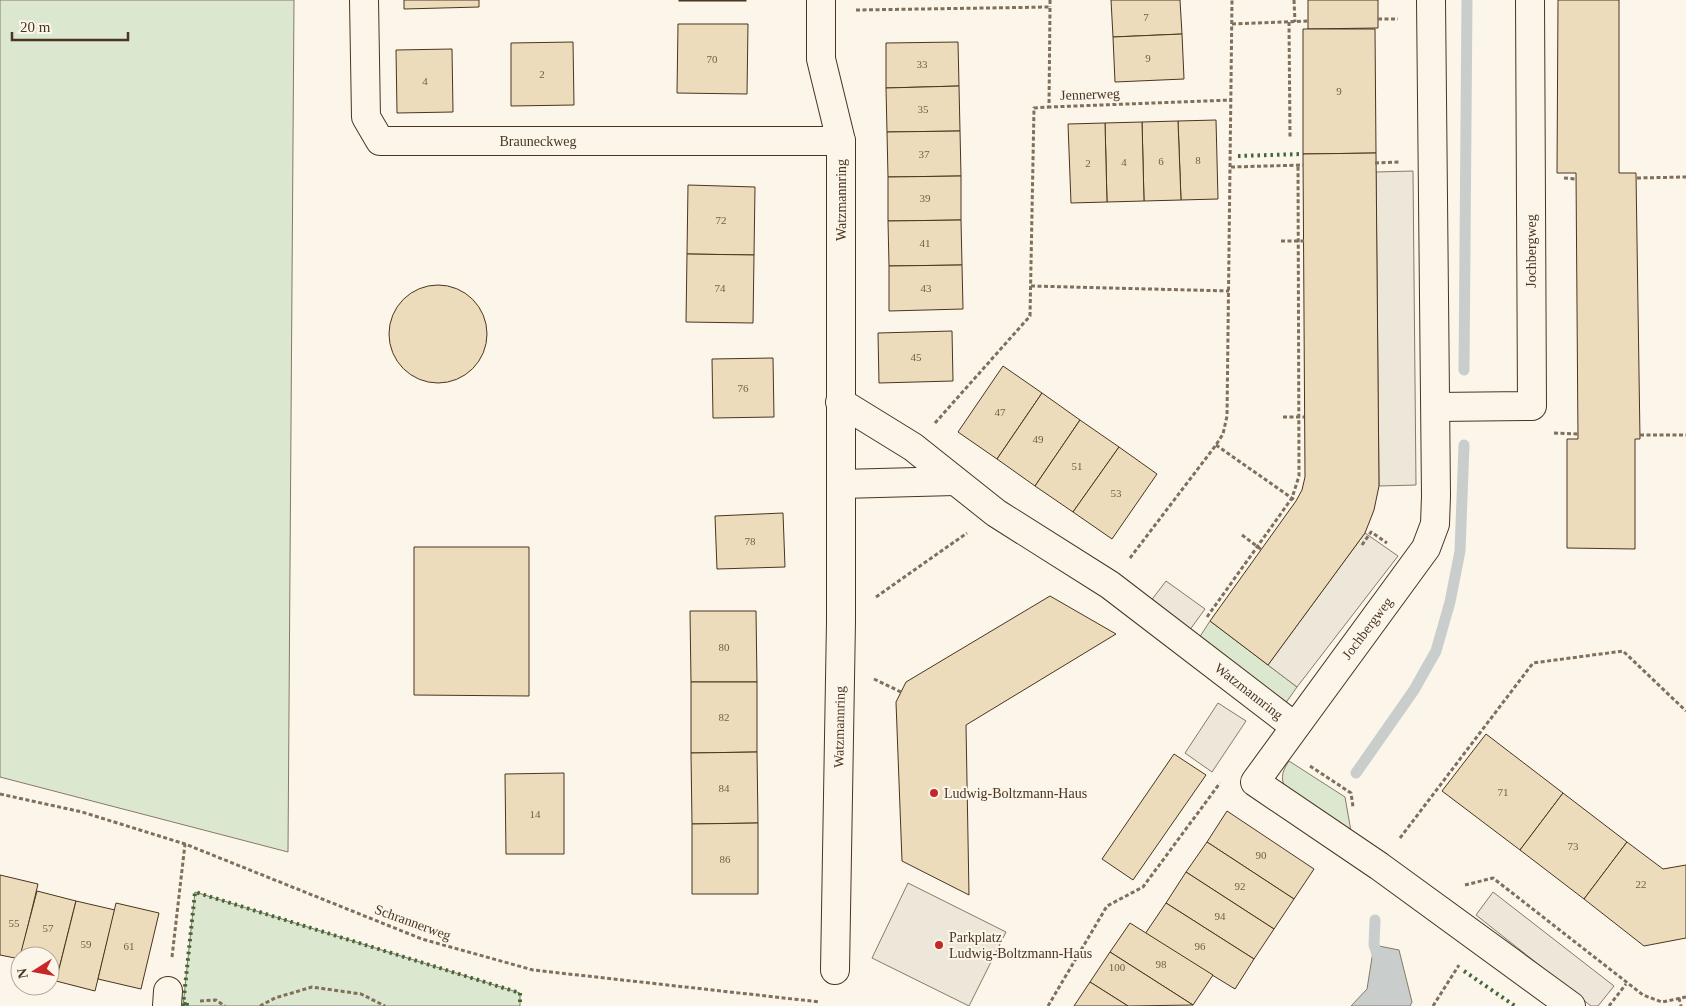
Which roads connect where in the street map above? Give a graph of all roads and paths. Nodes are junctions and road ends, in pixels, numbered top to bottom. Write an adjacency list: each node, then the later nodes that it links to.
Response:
1 (364, 0): 16 (street, Brauneckweg)
2 (1050, 0): 8 (path, Jennerweg)
3 (1232, 0): 12 (path)
4 (1294, 0): 10 (path)
5 (1431, 0): 28 (street, Jochbergweg)
6 (1530, 0): 28 (street, Jochbergweg)
7 (821, 5): 8 (path); 16 (street, Watzmannring)
8 (1050, 7): 14 (path, Jennerweg)
9 (1289, 22): 10 (path); 12 (path); 15 (path)
10 (1295, 22): 11 (path)
11 (1308, 22)
12 (1232, 24): 13 (path)
13 (1232, 100): 14 (path, Jennerweg); 19 (path)
14 (1049, 107): 25 (path)
15 (1290, 137)
16 (841, 141): 27 (street, Watzmannring)
17 (1298, 165): 18 (path); 19 (path); 23 (path)
18 (1304, 165)
19 (1231, 167): 26 (path)
20 (1686, 177): 21 (path)
21 (1636, 178)
22 (1281, 241): 23 (path)
23 (1299, 241): 24 (path); 30 (path)
24 (1304, 241)
25 (1031, 286): 26 (path); 35 (path)
26 (1229, 291): 34 (path)
27 (840, 402): 35 (street, Watzmannring); 37 (street, Watzmannring)
28 (1436, 407): 47 (street, Jochbergweg)
29 (1283, 417): 30 (path)
30 (1299, 417): 31 (path); 38 (path)
31 (1304, 417)
32 (1640, 435): 33 (path)
33 (1686, 435)
34 (1216, 445): 38 (path); 43 (path)
35 (913, 447): 36 (street, Watzmannring)
36 (955, 481): 37 (street); 40 (street, Watzmannring)
37 (842, 484): 44 (street, Watzmannring)
38 (1292, 498): 39 (path); 42 (path)
39 (1296, 501)
40 (996, 512): 43 (street, Watzmannring); 44 (path)
41 (1242, 535): 42 (path)
42 (1260, 548): 45 (path)
43 (1110, 585): 45 (street, Watzmannring)
44 (840, 621): 55 (street, Watzmannring)
45 (1187, 644): 47 (street, Watzmannring)
46 (1686, 711): 52 (path)
47 (1287, 736): 50 (path); 52 (street)
48 (1225, 776): 63 (path)
49 (0, 794): 51 (path, Schrannerweg)
50 (1353, 809)
51 (185, 844): 59 (path); 60 (path, Schrannerweg)
52 (1379, 866): 65 (street)
53 (1461, 886): 56 (path)
54 (1463, 958): 64 (path)
55 (835, 970)
56 (1626, 984): 58 (path); 66 (path)
57 (1686, 997): 58 (path)
58 (1679, 998): 67 (path)
59 (167, 999)
60 (825, 1002)
61 (260, 1006): 62 (path)
62 (385, 1006)
63 (1048, 1006)
64 (1433, 1006)
65 (1571, 1006)
66 (1608, 1006)
67 (1681, 1006)

